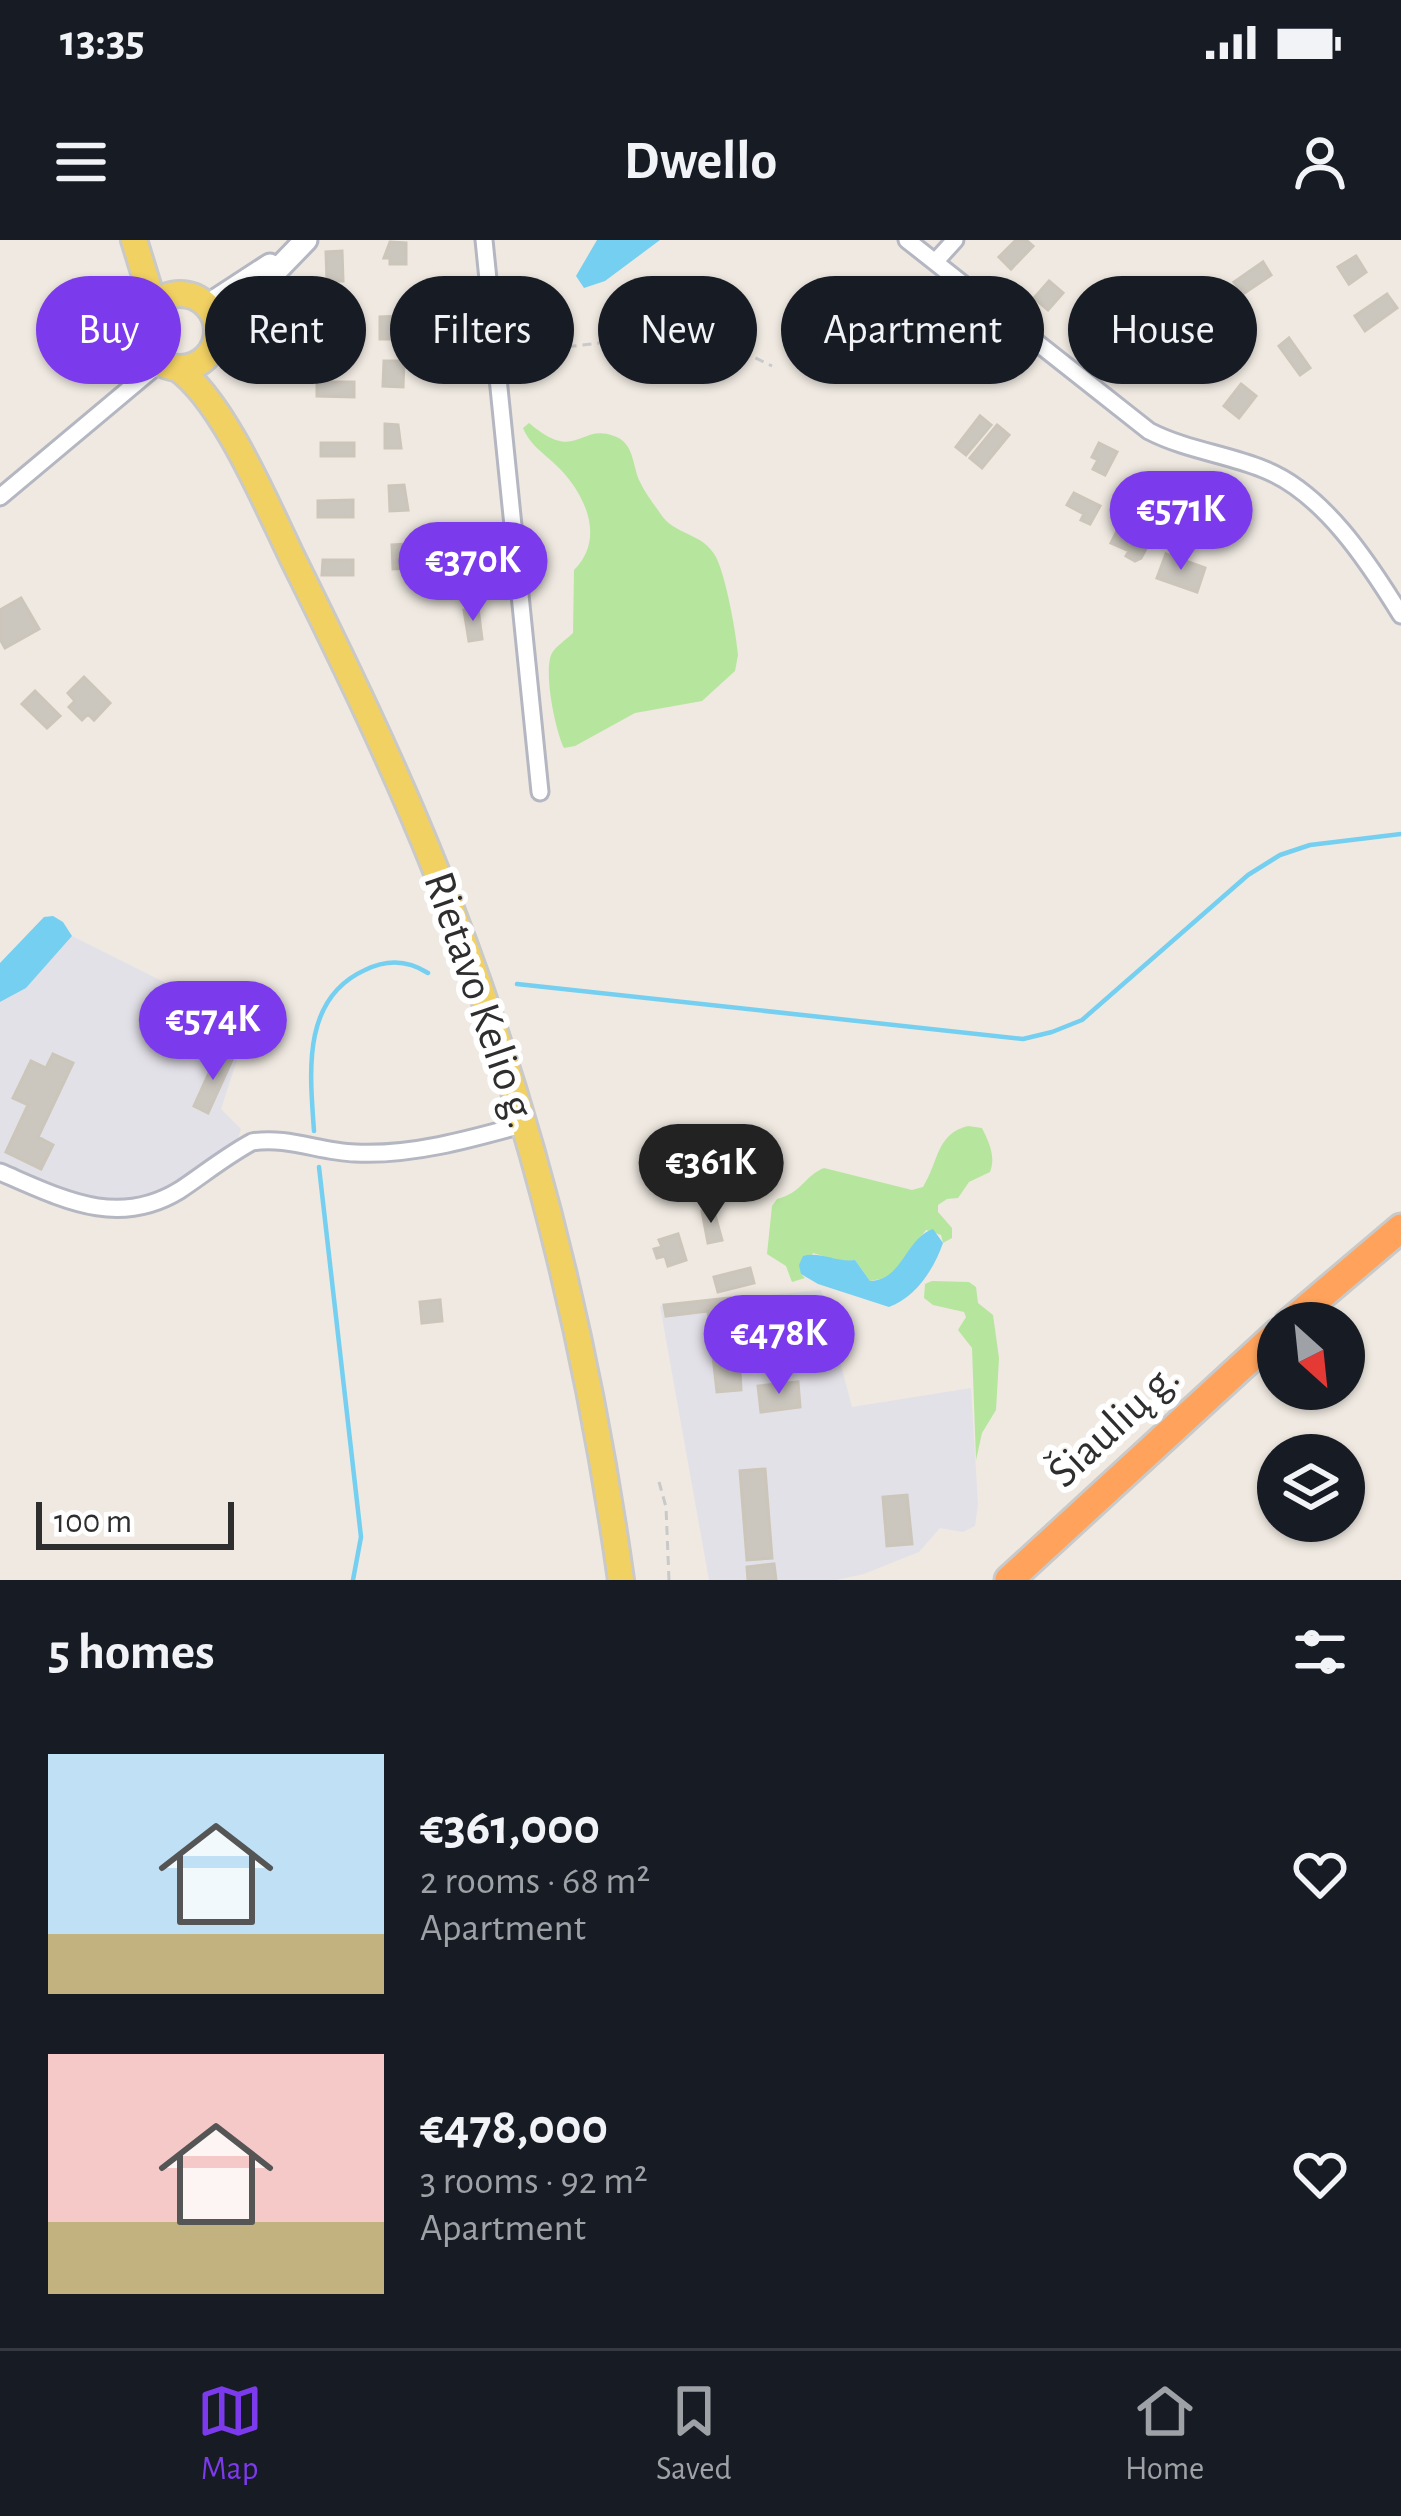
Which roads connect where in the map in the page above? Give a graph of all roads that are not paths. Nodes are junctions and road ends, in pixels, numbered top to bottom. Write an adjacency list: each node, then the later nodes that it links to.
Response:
1 (136, 240): 7 (main road)
2 (484, 240): 16 (street)
3 (908, 240): 6 (street)
4 (955, 240): 6 (street)
5 (303, 242): 8 (main road); 9 (main road)
6 (935, 262): 15 (street)
7 (153, 276)
8 (252, 276)
9 (273, 276)
10 (181, 373): 13 (main road, Rietavo Kelio g.)
11 (146, 384): 14 (street)
12 (215, 384): 13 (main road, Rietavo Kelio g.)
13 (241, 453): 17 (main road, Rietavo Kelio g.)
14 (0, 496)
15 (1401, 616)
16 (540, 792)
17 (524, 1124): 18 (street); 22 (main road, Rietavo Kelio g.)
18 (0, 1172)
19 (1401, 1228): 20 (highway)
20 (1314, 1302)
21 (1257, 1352): 23 (highway, Šiaulių g.)
22 (621, 1580)
23 (1009, 1580)

